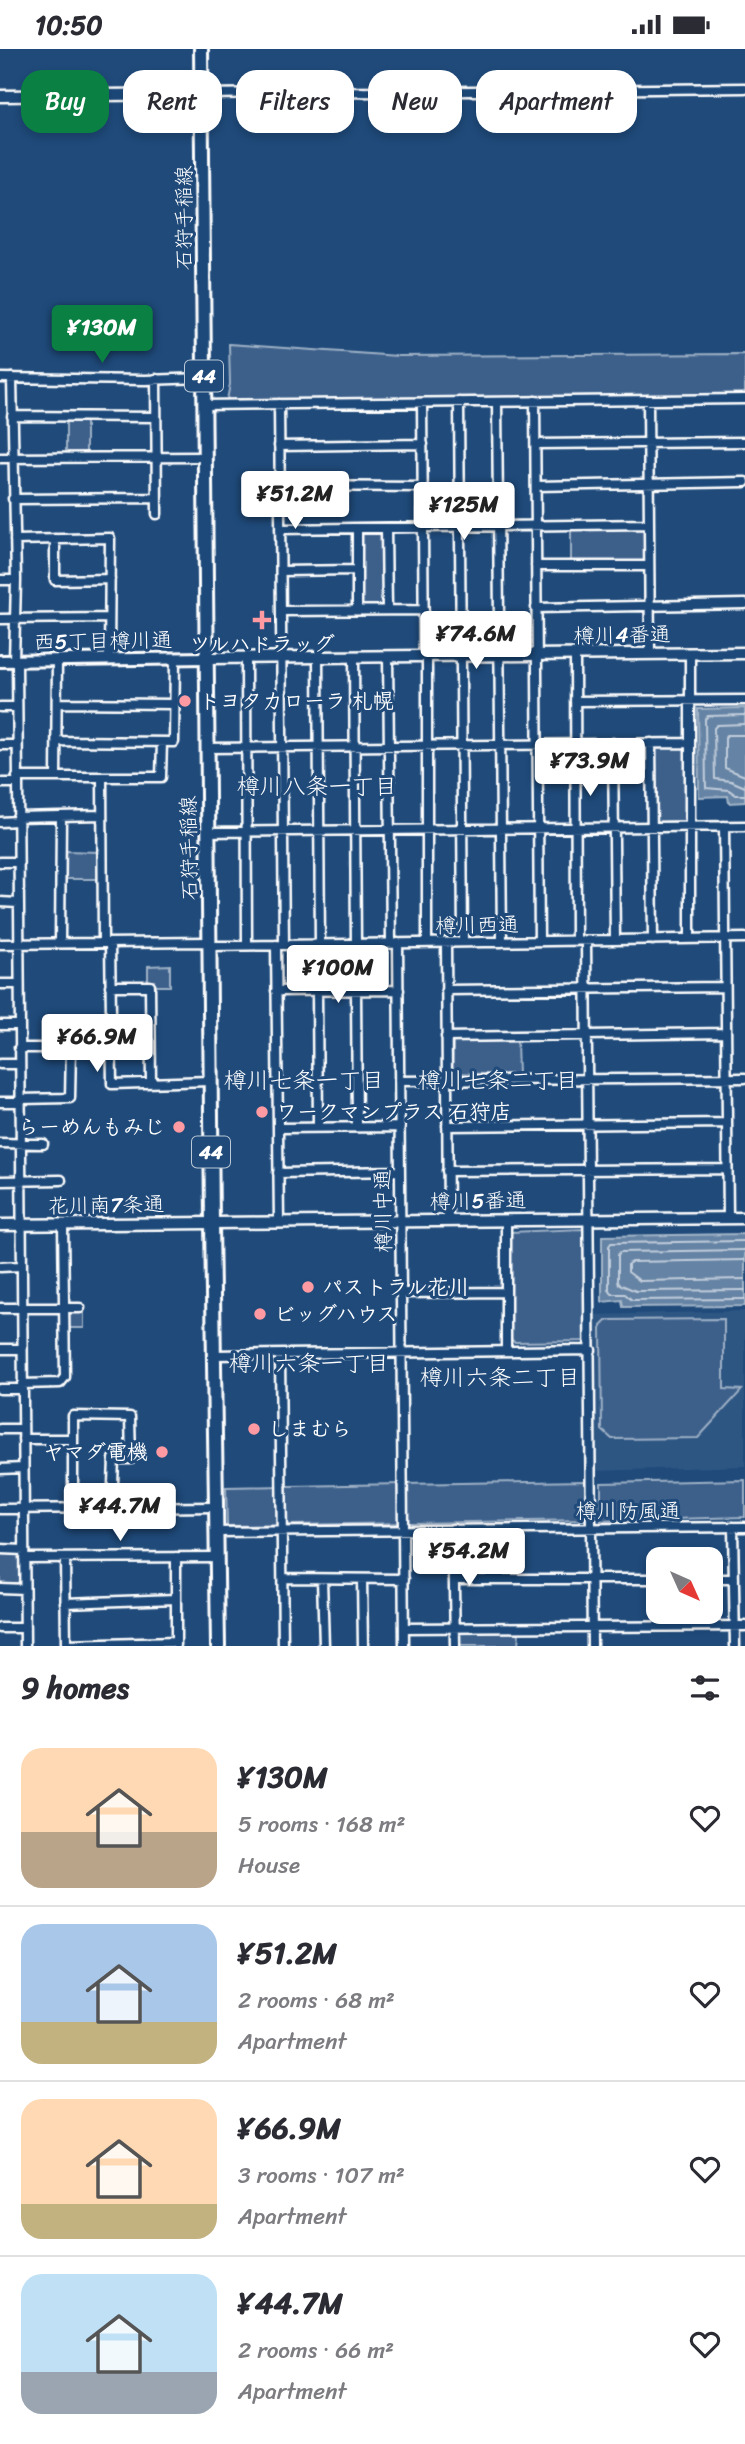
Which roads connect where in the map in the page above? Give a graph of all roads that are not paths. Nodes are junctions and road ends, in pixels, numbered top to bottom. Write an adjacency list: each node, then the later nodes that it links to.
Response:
1 (201, 49): 2 (main road, 石狩手稲線 / 44)
2 (201, 70)
3 (745, 88): 4 (street)
4 (222, 94)
5 (123, 95): 6 (street)
6 (0, 96)
7 (202, 133): 10 (main road, 石狩手稲線 / 44)
8 (0, 378): 9 (street)
9 (12, 378): 11 (street); 20 (street)
10 (204, 378): 11 (street); 19 (main road, 石狩手稲線 / 44)
11 (156, 379): 21 (street)
12 (745, 399): 13 (street)
13 (648, 400): 14 (street); 22 (street)
14 (536, 401): 16 (street); 25 (street)
15 (459, 402): 16 (street); 17 (street); 41 (street)
16 (497, 402): 42 (street)
17 (422, 403): 18 (street); 24 (street)
18 (279, 404): 19 (street); 26 (street)
19 (205, 405): 28 (main road, 石狩手稲線 / 44)
20 (12, 416): 21 (street); 30 (street)
21 (156, 417): 27 (street)
22 (648, 442): 23 (street); 25 (street); 32 (street)
23 (745, 442)
24 (423, 444): 26 (street); 35 (street)
25 (536, 444): 33 (street)
26 (279, 446): 34 (street)
27 (155, 457): 28 (street); 30 (street); 36 (street)
28 (205, 457): 80 (main road, 石狩手稲線 / 44)
29 (0, 458): 30 (street)
30 (13, 458): 37 (street)
31 (745, 482): 32 (street)
32 (648, 483): 33 (street); 39 (street)
33 (536, 485): 40 (street)
34 (280, 487): 35 (street); 45 (street)
35 (423, 487): 44 (street)
36 (156, 498): 37 (street); 38 (street)
37 (13, 499): 48 (street)
38 (157, 514)
39 (648, 524): 40 (street); 50 (street)
40 (536, 526): 42 (street); 49 (street)
41 (460, 527): 42 (street); 44 (street); 74 (street)
42 (499, 527): 69 (street)
43 (386, 528): 44 (street); 46 (street); 60 (street)
44 (423, 528): 61 (street)
45 (280, 529): 46 (street); 52 (street)
46 (357, 529): 51 (street)
47 (55, 539): 48 (street); 53 (street); 53 (street)
48 (15, 540): 55 (street)
49 (536, 566): 50 (street); 58 (street)
50 (648, 566): 57 (street)
51 (357, 570): 52 (street); 59 (street)
52 (281, 571): 62 (street)
53 (110, 579): 63 (street)
54 (0, 580): 55 (street)
55 (16, 580): 65 (street)
56 (745, 604): 57 (street)
57 (649, 607): 58 (street); 68 (street)
58 (536, 608): 70 (street)
59 (357, 610): 60 (street); 62 (street)
60 (387, 610): 61 (street)
61 (424, 610): 73 (street)
62 (281, 611): 78 (street)
63 (109, 618): 65 (street); 81 (street)
64 (0, 619): 65 (street)
65 (15, 619): 83 (street)
66 (690, 653): 67 (street, 樽川4番通); 68 (street, 樽川4番通); 87 (street)
67 (745, 653)
68 (650, 654): 71 (street, 樽川4番通)
69 (501, 655): 70 (street, 樽川4番通); 74 (street, 樽川4番通); 100 (street)
70 (536, 655): 71 (street, 樽川4番通); 94 (street)
71 (575, 655): 86 (street)
72 (388, 656): 73 (street, 樽川4番通); 76 (street, 樽川4番通); 103 (street, 樽川中通)
73 (425, 656): 74 (street, 樽川4番通); 104 (street)
74 (461, 656): 99 (street)
75 (318, 657): 76 (street, 樽川4番通); 78 (street, 樽川4番通); 107 (street)
76 (354, 657): 105 (street)
77 (246, 658): 78 (street, 樽川4番通); 80 (street, 樽川4番通); 109 (street)
78 (282, 658): 106 (street)
79 (175, 659): 80 (main road, 西5丁目樽川通); 81 (main road, 西5丁目樽川通); 89 (street)
80 (206, 659): 108 (main road, 石狩手稲線 / 44)
81 (108, 660): 84 (main road, 西5丁目樽川通)
82 (0, 661): 83 (main road, 西5丁目樽川通)
83 (15, 661): 84 (main road, 西5丁目樽川通); 91 (street)
84 (57, 661): 88 (street)
85 (745, 700): 87 (street)
86 (575, 701): 87 (street); 95 (street)
87 (690, 701): 98 (street)
88 (57, 703): 89 (street); 92 (street)
89 (174, 703): 93 (street)
90 (0, 707): 91 (street)
91 (17, 707): 102 (street)
92 (57, 741): 93 (street); 110 (street)
93 (162, 742): 111 (street)
94 (537, 743): 95 (street); 100 (street); 126 (street)
95 (575, 743): 96 (street); 123 (street)
96 (614, 743): 97 (street); 121 (street)
97 (651, 743): 98 (street); 122 (street)
98 (690, 743): 120 (street)
99 (461, 744): 100 (street); 104 (street); 124 (street)
100 (500, 744): 125 (street)
101 (0, 745): 102 (street)
102 (17, 745): 112 (street)
103 (389, 745): 104 (street); 105 (street); 128 (street, 樽川中通)
104 (426, 745): 129 (street)
105 (354, 746): 107 (street); 127 (street)
106 (282, 747): 107 (street); 109 (street); 132 (street)
107 (318, 747): 133 (street)
108 (207, 748): 109 (street); 130 (main road, 石狩手稲線 / 44)
109 (247, 748): 131 (street)
110 (56, 777): 111 (street); 112 (street)
111 (102, 777): 114 (street)
112 (17, 780): 113 (street); 116 (street)
113 (0, 783)
114 (102, 815): 115 (street); 148 (street)
115 (61, 816): 116 (street); 147 (street)
116 (17, 819): 117 (street); 135 (street)
117 (0, 822)
118 (724, 826): 119 (street); 120 (street); 139 (street)
119 (745, 826)
120 (690, 827): 122 (street); 138 (street)
121 (615, 828): 122 (street); 123 (street); 141 (street)
122 (652, 828): 142 (street)
123 (576, 829): 126 (street); 144 (street)
124 (463, 830): 125 (street); 129 (street); 145 (street)
125 (502, 830): 126 (street); 146 (street)
126 (538, 830): 143 (street)
127 (355, 831): 128 (street); 133 (street); 156 (street)
128 (390, 831): 129 (street); 149 (street, 樽川中通)
129 (426, 831): 150 (street)
130 (208, 832): 131 (street); 154 (main road, 石狩手稲線 / 44)
131 (248, 832): 132 (street); 157 (street)
132 (284, 832): 133 (street); 158 (street)
133 (319, 832): 155 (street)
134 (0, 862): 135 (street)
135 (18, 862): 137 (street)
136 (0, 902): 137 (street)
137 (18, 903): 153 (street)
138 (690, 939): 139 (street, 樽川西通); 142 (street, 樽川西通)
139 (724, 939): 140 (street, 樽川西通); 162 (street)
140 (745, 939)
141 (615, 940): 142 (street, 樽川西通); 144 (street, 樽川西通)
142 (653, 940)
143 (539, 941): 144 (street, 樽川西通); 146 (street, 樽川西通)
144 (581, 941): 163 (street)
145 (463, 942): 146 (street, 樽川西通); 151 (street, 樽川西通)
146 (502, 942)
147 (60, 943): 148 (street, 樽川西通); 153 (street, 樽川西通)
148 (106, 943): 154 (street, 樽川西通); 161 (street)
149 (394, 943): 150 (street, 樽川西通); 156 (street, 樽川西通); 165 (street, 樽川中通)
150 (427, 943): 151 (street, 樽川西通)
151 (446, 943): 166 (street)
152 (0, 944): 153 (street, 樽川西通)
153 (18, 944): 160 (street)
154 (209, 944): 157 (street, 樽川西通); 181 (main road, 石狩手稲線 / 44)
155 (320, 944): 156 (street, 樽川西通); 158 (street, 樽川西通)
156 (356, 944)
157 (247, 945): 158 (street, 樽川西通)
158 (280, 945): 167 (street)
159 (0, 984): 160 (street)
160 (19, 984): 170 (street)
161 (110, 986): 183 (street); 183 (street)
162 (725, 988): 163 (street); 171 (street)
163 (587, 989): 166 (street); 172 (street)
164 (356, 990): 165 (street); 168 (street); 190 (street)
165 (398, 990): 182 (street, 樽川中通)
166 (446, 990): 173 (street)
167 (276, 991): 168 (street); 192 (street)
168 (317, 991): 189 (street)
169 (0, 1025): 170 (street)
170 (19, 1025): 174 (street)
171 (726, 1033): 172 (street); 177 (street)
172 (588, 1034): 173 (street); 179 (street)
173 (446, 1037): 180 (street)
174 (19, 1048): 176 (street); 184 (street)
175 (0, 1064): 176 (street)
176 (19, 1064): 184 (street)
177 (727, 1078): 178 (street); 179 (street); 186 (street)
178 (745, 1078)
179 (589, 1079): 180 (street); 187 (street)
180 (447, 1080): 182 (street); 188 (street)
181 (210, 1081): 183 (street); 210 (main road, 石狩手稲線 / 44)
182 (400, 1081): 191 (street, 樽川中通)
183 (151, 1083)
184 (20, 1101): 185 (street); 194 (street)
185 (0, 1102)
186 (727, 1123): 187 (street); 196 (street)
187 (589, 1125): 188 (street); 197 (street)
188 (447, 1126): 199 (street)
189 (318, 1127): 190 (street); 192 (street)
190 (357, 1127): 191 (street)
191 (400, 1127): 198 (street, 樽川中通)
192 (278, 1128): 200 (street)
193 (0, 1143): 194 (street)
194 (20, 1143): 195 (street); 203 (street)
195 (43, 1144)
196 (726, 1169): 197 (street); 204 (street)
197 (589, 1170): 199 (street); 206 (street)
198 (400, 1171): 200 (street); 208 (street, 樽川中通)
199 (447, 1171): 209 (street)
200 (278, 1173): 211 (street)
201 (61, 1180): 203 (street)
202 (0, 1181): 203 (street)
203 (21, 1181): 213 (street)
204 (728, 1218): 205 (street, 樽川5番通); 206 (street, 樽川5番通)
205 (745, 1218)
206 (590, 1219): 207 (street, 樽川5番通); 225 (street)
207 (506, 1220): 209 (street, 樽川5番通); 217 (street)
208 (401, 1221): 209 (street, 樽川5番通); 211 (street, 樽川5番通); 218 (street, 樽川中通)
209 (447, 1221)
210 (212, 1223): 211 (street, 樽川5番通); 214 (street, 花川南7条通); 228 (main road, 石狩手稲線 / 44)
211 (279, 1223)
212 (0, 1225): 213 (street, 花川南7条通)
213 (21, 1225): 214 (street, 花川南7条通); 216 (street)
214 (63, 1225): 221 (street)
215 (0, 1266): 216 (street)
216 (22, 1266): 220 (street)
217 (506, 1292): 218 (street); 226 (street)
218 (402, 1293): 227 (street, 樽川中通)
219 (0, 1308): 220 (street)
220 (22, 1308): 221 (street); 224 (street)
221 (64, 1308): 222 (street); 230 (street)
222 (80, 1308)
223 (0, 1349): 224 (street)
224 (22, 1349): 230 (street)
225 (591, 1350): 226 (street); 245 (street)
226 (506, 1351): 227 (street)
227 (402, 1353): 229 (street); 247 (street, 樽川中通)
228 (214, 1355): 229 (street); 238 (main road, 石狩手稲線 / 44)
229 (279, 1355): 248 (street)
230 (23, 1387): 231 (street); 233 (street)
231 (0, 1389)
232 (0, 1429): 233 (street)
233 (23, 1429): 234 (street)
234 (23, 1439): 235 (street); 236 (street)
235 (73, 1439): 239 (street); 240 (street)
236 (23, 1468): 237 (street); 242 (street)
237 (0, 1469)
238 (216, 1507): 240 (street); 249 (main road, 石狩手稲線 / 44)
239 (73, 1508): 240 (street); 242 (street)
240 (112, 1508)
241 (0, 1509): 242 (street)
242 (24, 1509): 251 (street)
243 (733, 1527): 244 (street, 樽川防風通); 245 (street, 樽川防風通); 262 (street)
244 (745, 1527)
245 (593, 1528): 246 (street, 樽川防風通); 259 (street)
246 (453, 1529): 247 (street, 樽川防風通); 258 (street)
247 (403, 1530): 248 (street, 樽川防風通); 263 (street, 樽川中通)
248 (283, 1531): 249 (street, 樽川防風通); 255 (street)
249 (217, 1532): 253 (main road, 石狩手稲線 / 44)
250 (0, 1549): 251 (street)
251 (24, 1554): 254 (street); 265 (street)
252 (176, 1557): 253 (street); 254 (street); 266 (street)
253 (217, 1557): 278 (main road, 石狩手稲線 / 44)
254 (65, 1558): 267 (street)
255 (283, 1578): 256 (street); 279 (street)
256 (323, 1579): 257 (street); 280 (street)
257 (362, 1579): 263 (street); 281 (street)
258 (454, 1579): 259 (street); 270 (street)
259 (592, 1579): 260 (street); 271 (street)
260 (646, 1579)
261 (723, 1579): 262 (street)
262 (734, 1579): 268 (street)
263 (404, 1580): 274 (street, 樽川中通)
264 (0, 1588): 265 (street)
265 (24, 1588): 273 (street)
266 (176, 1599): 267 (street); 275 (street)
267 (65, 1603): 276 (street)
268 (735, 1626): 269 (street); 271 (street); 285 (street)
269 (745, 1626)
270 (455, 1627): 271 (street); 274 (street); 283 (street)
271 (592, 1627): 284 (street)
272 (0, 1628): 273 (street)
273 (25, 1628): 277 (street)
274 (404, 1628): 282 (street, 樽川中通)
275 (176, 1644): 276 (street)
276 (66, 1645)
277 (25, 1646)
278 (218, 1646)
279 (284, 1646)
280 (324, 1646)
281 (363, 1646)
282 (404, 1646)
283 (455, 1646)
284 (592, 1646)
285 (735, 1646)

